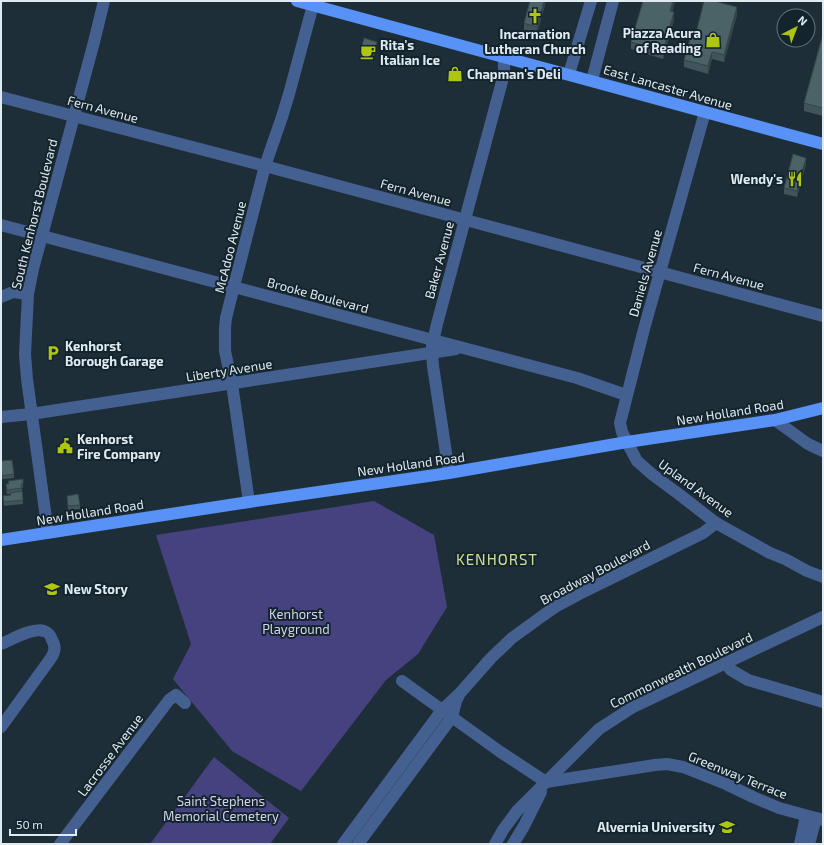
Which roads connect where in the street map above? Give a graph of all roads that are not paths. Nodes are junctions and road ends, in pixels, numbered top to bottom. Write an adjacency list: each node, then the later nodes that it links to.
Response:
1 (104, 1): 11 (street, South Kenhorst Boulevard)
2 (297, 1): 5 (main road, East Lancaster Avenue)
3 (591, 1): 7 (street)
4 (613, 1): 8 (street)
5 (313, 5): 6 (main road, East Lancaster Avenue); 13 (street, McAdoo Avenue)
6 (504, 57): 7 (main road, East Lancaster Avenue); 14 (street, Baker Avenue)
7 (569, 74): 8 (main road, East Lancaster Avenue)
8 (592, 80): 10 (main road, East Lancaster Avenue)
9 (1, 97): 11 (street, Fern Avenue)
10 (705, 112): 12 (main road, East Lancaster Avenue); 17 (street, Daniels Avenue)
11 (74, 116): 13 (street, Fern Avenue); 16 (street, South Kenhorst Boulevard)
12 (823, 144)
13 (265, 166): 14 (street, Fern Avenue); 18 (street, McAdoo Avenue)
14 (465, 220): 17 (street, Fern Avenue); 22 (street, Baker Avenue)
15 (1, 225): 16 (street, Brooke Boulevard)
16 (42, 236): 18 (street, Brooke Boulevard); 19 (street, South Kenhorst Boulevard)
17 (660, 272): 21 (street, Fern Avenue); 26 (street, Daniels Avenue)
18 (234, 286): 22 (street, Brooke Boulevard); 25 (street, McAdoo Avenue)
19 (28, 294): 20 (street); 28 (street, South Kenhorst Boulevard)
20 (1, 297)
21 (823, 316)
22 (433, 340): 23 (street, Brooke Boulevard); 24 (street, Baker Avenue)
23 (462, 348): 24 (street, Liberty Avenue); 26 (street, Brooke Boulevard)
24 (432, 353): 25 (street, Liberty Avenue); 33 (street, Baker Avenue)
25 (232, 384): 28 (street, Liberty Avenue); 34 (street, McAdoo Avenue)
26 (626, 395): 31 (street, Daniels Avenue)
27 (823, 408): 30 (main road, New Holland Road)
28 (31, 414): 29 (street, Liberty Avenue); 36 (street, South Kenhorst Boulevard)
29 (1, 417)
30 (775, 420): 31 (main road, New Holland Road); 32 (street)
31 (627, 442): 33 (main road, New Holland Road); 35 (street, Upland Avenue)
32 (823, 451)
33 (449, 473): 34 (main road, New Holland Road)
34 (249, 502): 36 (main road, New Holland Road)
35 (716, 523): 38 (street, Upland Avenue); 45 (street, Broadway Boulevard)
36 (48, 533): 37 (main road, New Holland Road)
37 (1, 540)
38 (823, 577)
39 (823, 617): 41 (street, Commonwealth Boulevard)
40 (1, 644): 46 (street)
41 (725, 663): 43 (street); 47 (street, Commonwealth Boulevard)
42 (402, 681): 45 (street)
43 (823, 702)
44 (185, 703): 49 (street, Lacrosse Avenue)
45 (447, 713): 47 (street); 50 (street, Broadway Boulevard); 51 (street, Broadway Boulevard)
46 (1, 727)
47 (546, 782): 48 (street, Greenway Terrace); 52 (street, Commonwealth Boulevard); 53 (street, Commonwealth Boulevard)
48 (815, 818): 54 (street); 55 (street)
49 (60, 844)
50 (343, 844)
51 (358, 844)
52 (495, 844)
53 (513, 844)
54 (800, 844)
55 (809, 844)

